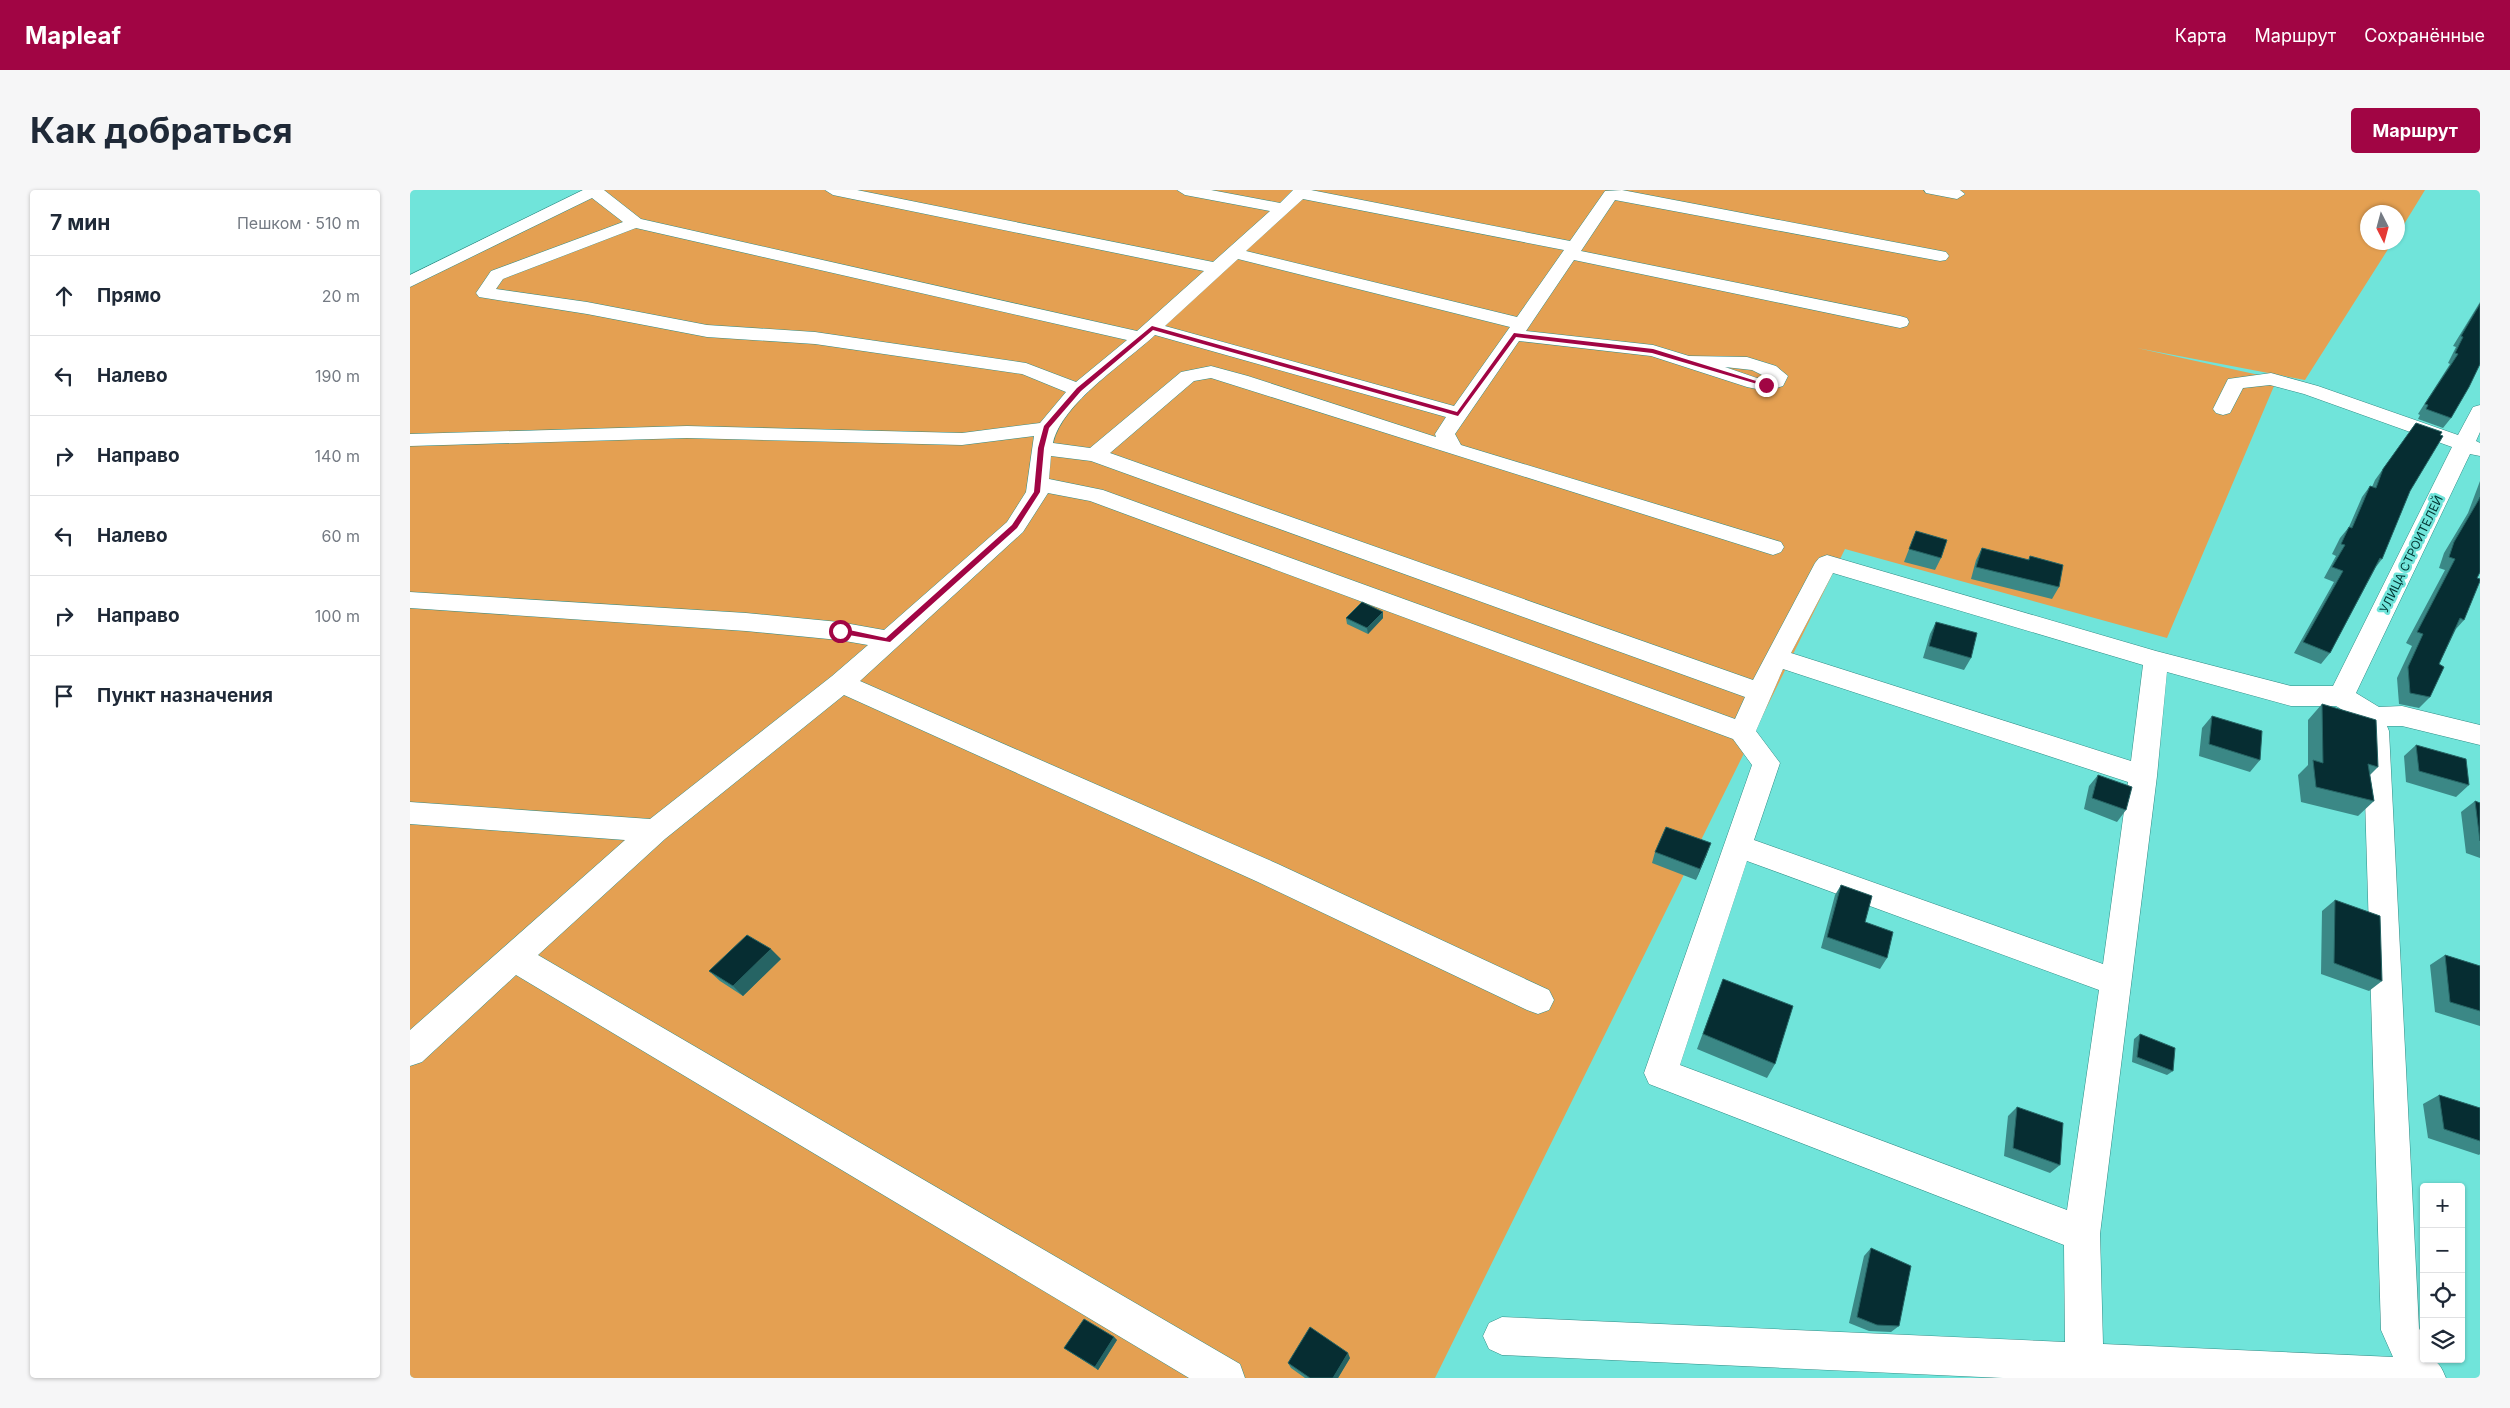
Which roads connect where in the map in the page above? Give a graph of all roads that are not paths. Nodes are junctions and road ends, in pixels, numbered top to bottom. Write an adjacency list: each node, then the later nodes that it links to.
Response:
1 (833, 190): 11 (street)
2 (1185, 190): 7 (street)
3 (1932, 190): 6 (street)
4 (595, 191): 8 (street); 12 (street)
5 (1613, 192): 9 (street); 10 (street)
6 (1957, 194)
7 (1295, 197): 9 (street); 11 (street)
8 (635, 223): 15 (street); 17 (street)
9 (1573, 251): 13 (street); 14 (street)
10 (1940, 256)
11 (1225, 261): 14 (street); 15 (street)
12 (410, 282)
13 (1900, 322)
14 (1518, 329): 16 (street); 20 (street)
15 (1147, 333): 17 (street); 20 (street)
16 (1688, 362)
17 (1079, 390): 21 (street)
18 (2223, 409): 23 (street)
19 (2480, 412): 23 (street, УЛИЦА СТРОИТЕЛЕЙ)
20 (1458, 414): 24 (street)
21 (1044, 438): 22 (street); 25 (street); 26 (street)
22 (410, 440)
23 (2472, 447): 34 (street, УЛИЦА СТРОИТЕЛЕЙ)
24 (1453, 449): 25 (street); 27 (street)
25 (1096, 455): 33 (street)
26 (1038, 484): 29 (street); 36 (street)
27 (1773, 547)
28 (410, 600): 29 (street)
29 (888, 640): 32 (street)
30 (1776, 656): 31 (street); 33 (street); 38 (street)
31 (2156, 660): 34 (street); 38 (street)
32 (842, 682): 40 (street); 44 (street)
33 (1760, 693): 36 (street)
34 (2341, 696): 35 (street)
35 (2375, 717): 37 (street); 50 (street)
36 (1742, 732): 41 (street)
37 (2480, 735)
38 (2143, 776): 43 (street)
39 (410, 813): 40 (street)
40 (656, 832): 42 (street)
41 (1738, 846): 43 (street); 46 (street)
42 (512, 957): 45 (street); 49 (street)
43 (2115, 982): 46 (street)
44 (1538, 1000)
45 (410, 1051)
46 (2082, 1234): 48 (street)
47 (1502, 1336): 48 (street)
48 (2084, 1362): 50 (street)
49 (1226, 1378)
50 (2422, 1378): 51 (street)
51 (2427, 1378)

